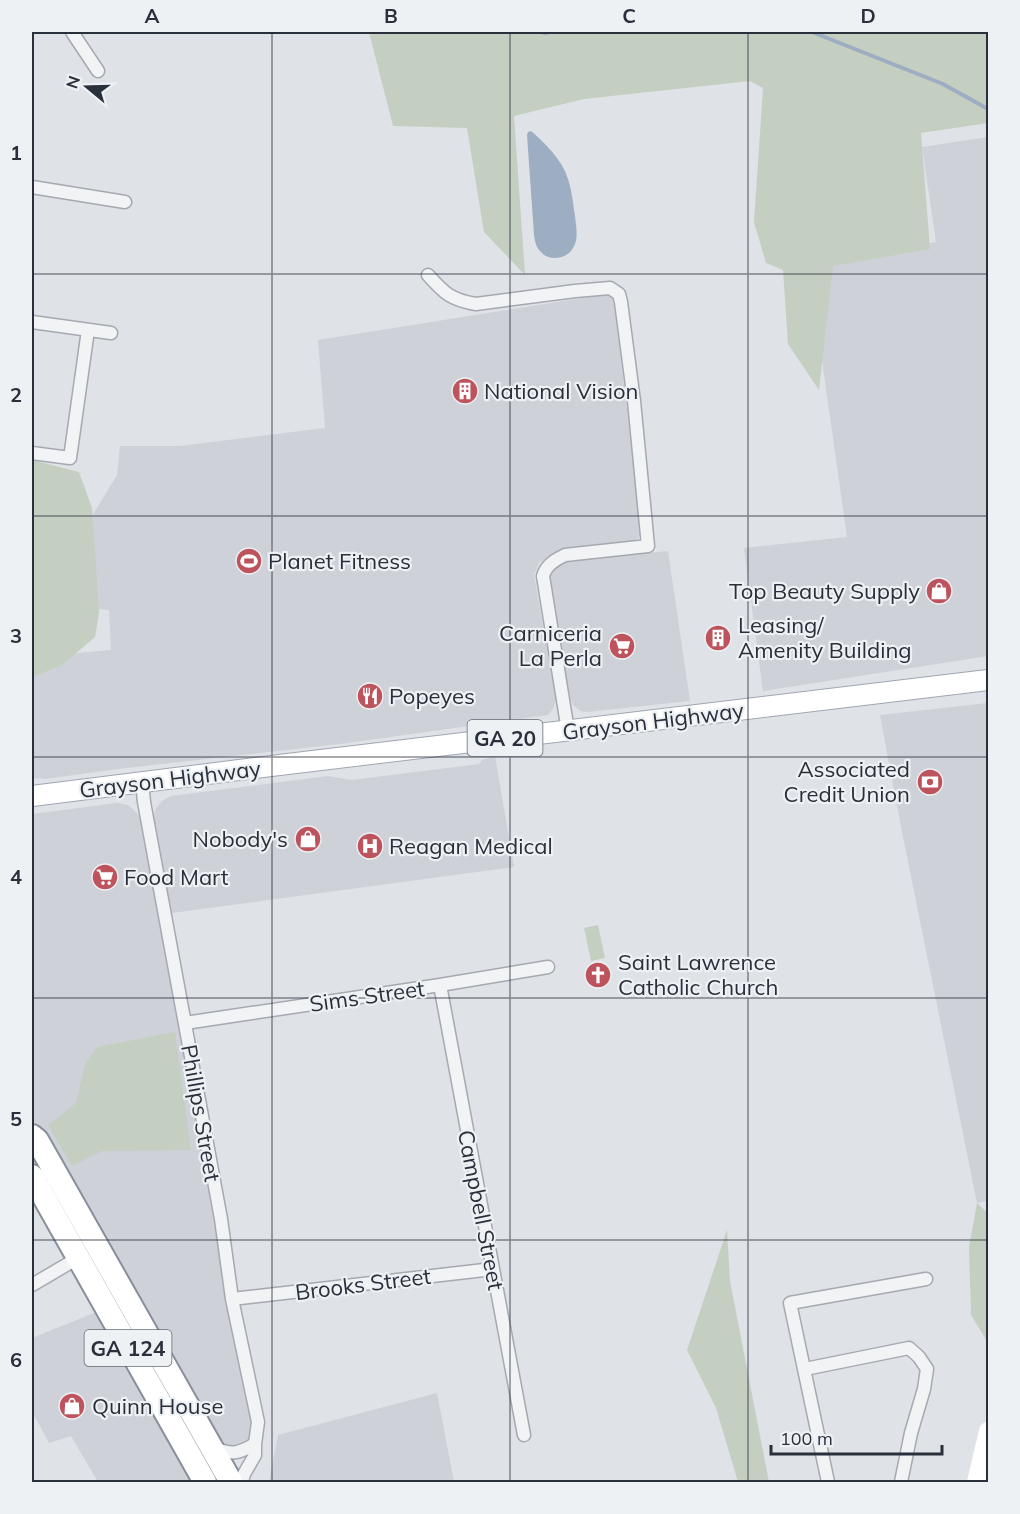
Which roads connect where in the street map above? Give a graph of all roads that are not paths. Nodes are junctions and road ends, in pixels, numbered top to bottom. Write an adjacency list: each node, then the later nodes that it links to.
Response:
1 (72, 32): 2 (street)
2 (98, 71)
3 (32, 187): 4 (street)
4 (125, 201)
5 (428, 275): 11 (street)
6 (32, 322): 7 (street)
7 (88, 330): 8 (street); 9 (street)
8 (111, 333)
9 (32, 453)
10 (988, 680): 11 (main road, Grayson Highway / GA 20)
11 (568, 731): 12 (main road, Grayson Highway / GA 20)
12 (142, 782): 13 (main road, Grayson Highway / GA 20); 16 (street, Phillips Street)
13 (32, 796)
14 (548, 967): 15 (street, Sims Street)
15 (440, 985): 16 (street, Sims Street); 21 (street, Campbell Street)
16 (185, 1023): 24 (street, Phillips Street)
17 (32, 1136): 19 (highway, GA 124)
18 (32, 1176): 20 (highway, GA 124)
19 (98, 1246): 20 (highway); 29 (highway, GA 124)
20 (78, 1258): 23 (street); 30 (highway, GA 124)
21 (493, 1269): 24 (street, Brooks Street); 27 (street, Campbell Street)
22 (926, 1279): 25 (street)
23 (32, 1285)
24 (232, 1299): 28 (street, Phillips Street)
25 (805, 1369): 33 (street); 34 (street)
26 (988, 1431): 35 (street)
27 (524, 1435)
28 (255, 1444): 29 (street); 32 (street, Phillips Street)
29 (211, 1447): 31 (highway, GA 124)
30 (205, 1482)
31 (231, 1482)
32 (242, 1482)
33 (828, 1482)
34 (901, 1482)
35 (976, 1482)

